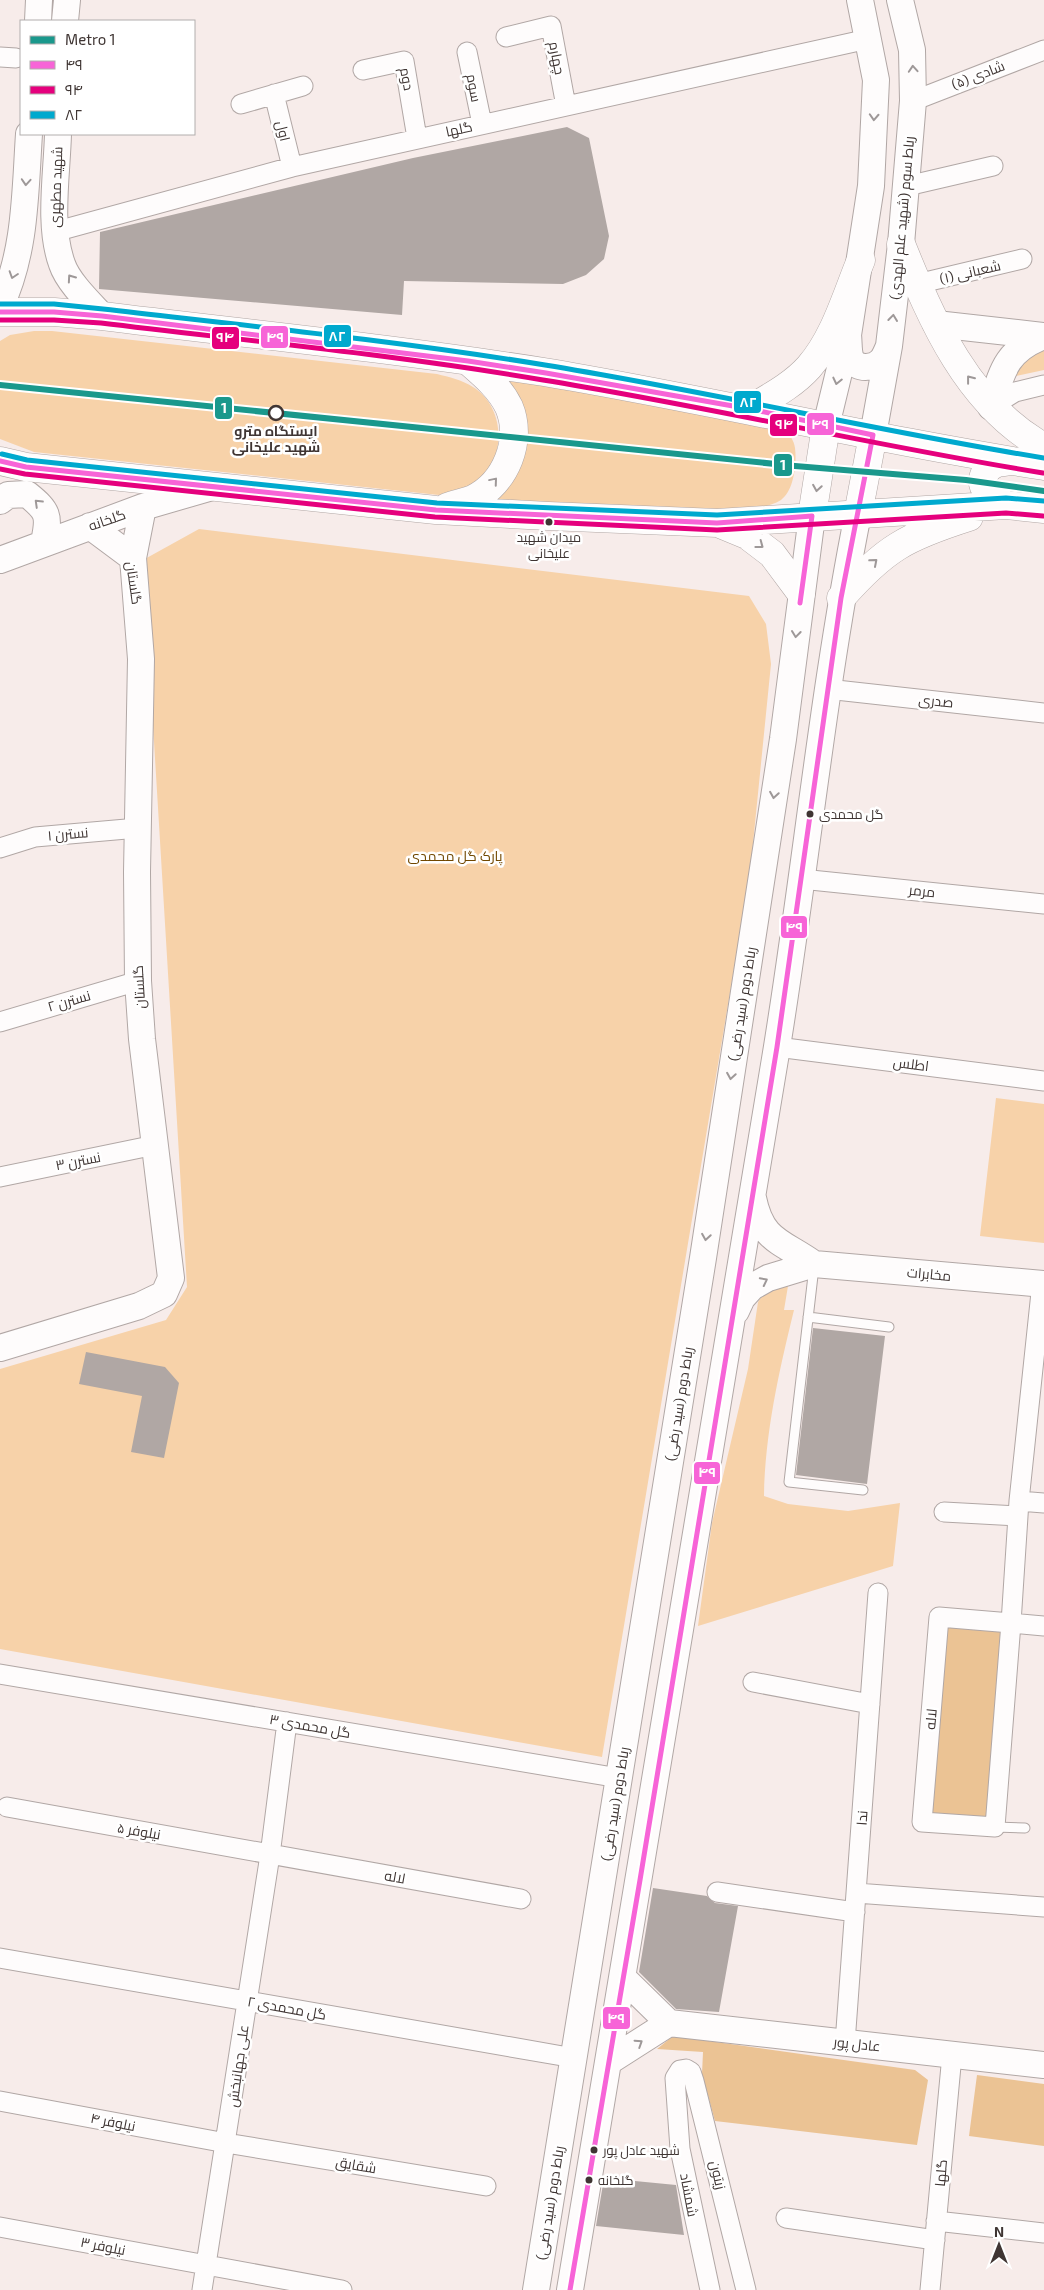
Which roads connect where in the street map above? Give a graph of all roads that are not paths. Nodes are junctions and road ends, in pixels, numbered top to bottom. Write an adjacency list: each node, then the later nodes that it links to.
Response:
1 (39, 0): 5 (main road)
2 (67, 0): 6 (main road)
3 (860, 0): 8 (main road)
4 (900, 0): 14 (main road, رباط سوم (شهید علم الهدی), one-way to 4)
5 (38, 20)
6 (65, 20)
7 (506, 37): 16 (street, چهارم)
8 (868, 39): 16 (street, گلها); 27 (main road, one-way to 27)
9 (1044, 50): 14 (street, شادی (۵))
10 (467, 52): 17 (street, سوم)
11 (363, 70): 20 (street, دوم)
12 (303, 86): 13 (street)
13 (274, 94): 15 (street); 22 (street, اول)
14 (913, 101): 23 (main road, رباط سوم (شهید علم الهدی))
15 (242, 104)
16 (566, 106): 17 (street, گلها)
17 (482, 124): 20 (street, گلها)
18 (29, 135): 29 (main road, شهید مطهری, one-way to 29)
19 (58, 135): 24 (main road, شهید مطهری)
20 (417, 138): 22 (street, گلها)
21 (993, 166): 23 (street)
22 (292, 167): 24 (street, گلها)
23 (907, 186): 25 (main road, رباط سوم (شهید علم الهدی))
24 (54, 232): 31 (main road, شهید مطهری, one-way to 24)
25 (901, 244): 28 (main road); 35 (main road, رباط سوم (شهید علم الهدی), one-way to 25)
26 (1022, 259): 28 (street, شعبانی (۱))
27 (861, 260): 33 (main road); 39 (main road)
28 (918, 284): 32 (main road)
29 (0, 306)
30 (0, 312): 31 (main road)
31 (102, 316): 36 (main road)
32 (936, 324): 34 (main road); 38 (main road, one-way to 32)
33 (848, 335): 35 (main road); 40 (main road, one-way to 40)
34 (1044, 336): 38 (main road)
35 (889, 346): 41 (main road, رباط سوم (شهید علم الهدی))
36 (468, 361): 39 (main road); 51 (main road, one-way to 36)
37 (1044, 386): 38 (street)
38 (991, 407): 42 (main road)
39 (750, 409): 40 (main road)
40 (826, 426): 41 (main road); 53 (main road, one-way to 53)
41 (873, 435): 44 (main road); 52 (main road)
42 (1044, 446)
43 (0, 461): 46 (main road)
44 (1012, 461): 45 (main road); 48 (main road)
45 (1044, 466)
46 (215, 486): 49 (main road, گلخانه); 51 (main road)
47 (0, 501): 56 (main road, one-way to 47)
48 (1006, 505): 50 (main road); 52 (main road); 60 (main road, one-way to 48)
49 (143, 508): 55 (main road, گلخانه); 57 (main road)
50 (1044, 509)
51 (436, 510): 54 (main road)
52 (858, 514): 53 (main road); 60 (main road)
53 (812, 516): 54 (main road); 59 (main road, رباط دوم (سید رضی))
54 (717, 522): 59 (main road, one-way to 59)
55 (90, 526): 56 (main road, گلخانه); 57 (main road, گلستان)
56 (44, 542): 58 (main road, گلخانه)
57 (133, 558): 65 (main road, گلستان)
58 (0, 560)
59 (801, 593): 63 (main road, رباط دوم (سید رضی), one-way to 63)
60 (841, 598): 61 (main road)
61 (827, 690): 62 (street, صدری); 64 (main road)
62 (1044, 713)
63 (783, 739): 64 (main road); 93 (main road, رباط دوم (سید رضی), one-way to 93)
64 (819, 743): 67 (main road)
65 (138, 828): 66 (street, نسترن ۱); 69 (main road, گلستان)
66 (0, 848)
67 (801, 879): 68 (street, مرمر); 71 (main road)
68 (1044, 904)
69 (138, 981): 70 (street, نسترن ۲); 73 (main road, گلستان)
70 (0, 1022)
71 (777, 1047): 72 (street, اطلس); 75 (main road)
72 (1044, 1082)
73 (155, 1145): 74 (street, نسترن ۳); 81 (main road, گلستان)
74 (0, 1176)
75 (753, 1198): 76 (main road); 78 (main road)
76 (814, 1264): 77 (main road, مخابرات); 78 (main road, one-way to 76); 79 (lane)
77 (1043, 1284): 84 (street)
78 (733, 1316): 104 (main road)
79 (808, 1317): 80 (lane); 82 (lane)
80 (889, 1327)
81 (0, 1348)
82 (863, 1490)
83 (1044, 1503): 84 (street)
84 (1019, 1508): 85 (street); 87 (street)
85 (944, 1512)
86 (878, 1593): 91 (street, ندا)
87 (1011, 1623): 88 (street, لاله); 95 (street); 95 (street, لاله)
88 (1044, 1626)
89 (0, 1674): 92 (street, گل محمدی ۳)
90 (753, 1682): 91 (street)
91 (870, 1704): 99 (street, ندا)
92 (287, 1722): 93 (street, گل محمدی ۳); 97 (street, علی جهانبخش)
93 (619, 1778): 109 (main road, رباط دوم (سید رضی))
94 (7, 1807): 97 (street, نیلوفر ۵)
95 (995, 1827): 96 (lane, لاله)
96 (1025, 1828)
97 (270, 1855): 100 (street, لاله); 105 (street, علی جهانبخش)
98 (717, 1892): 102 (street)
99 (856, 1893): 101 (street); 102 (street, ندا)
100 (521, 1898)
101 (1044, 1907)
102 (855, 1912): 107 (street, ندا)
103 (0, 1958): 105 (street, گل محمدی ۲)
104 (624, 1978): 106 (main road); 110 (main road)
105 (247, 2001): 109 (street, گل محمدی ۲); 114 (street, علی جهانبخش)
106 (669, 2023): 107 (main road, عادل پور); 110 (main road, one-way to 106)
107 (845, 2043): 108 (main road, عادل پور)
108 (952, 2055): 111 (main road, عادل پور); 117 (street, گلها)
109 (574, 2058): 124 (main road, رباط دوم (سید رضی))
110 (608, 2062): 125 (main road)
111 (1044, 2065)
112 (680, 2070): 126 (street, شمشاد); 127 (street, زیتون)
113 (0, 2101): 114 (street, نیلوفر ۴)
114 (226, 2143): 115 (street, شقایق); 121 (street, علی جهانبخش)
115 (486, 2186)
116 (786, 2218): 120 (street)
117 (936, 2221): 119 (street); 120 (street, گلها)
118 (0, 2226): 121 (street, نیلوفر ۳)
119 (1044, 2234)
120 (935, 2240): 128 (street, گلها)
121 (206, 2266): 122 (street, علی جهانبخش); 123 (street, نیلوفر ۳)
122 (202, 2290)
123 (342, 2290)
124 (536, 2290)
125 (570, 2290)
126 (710, 2290)
127 (746, 2290)
128 (930, 2290)

